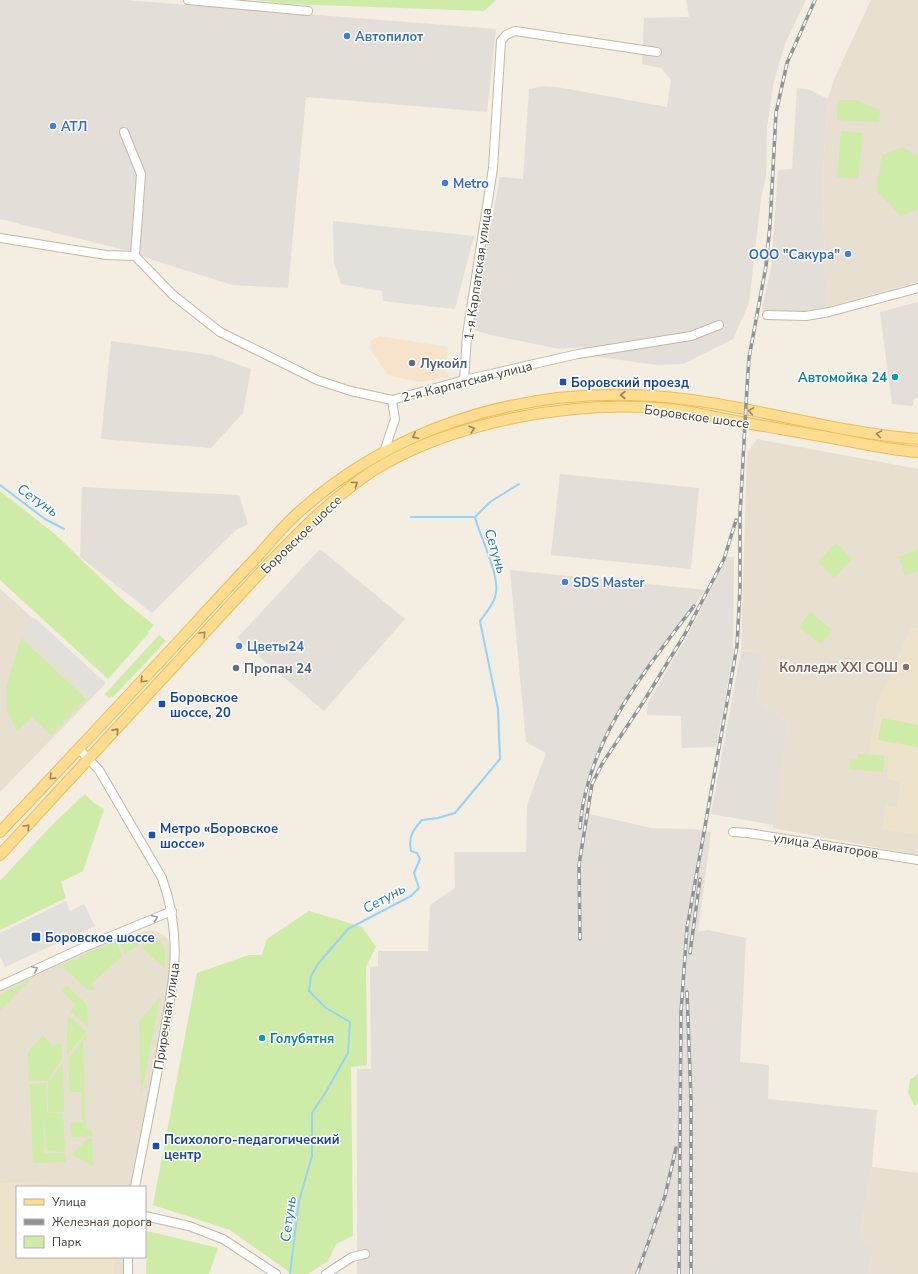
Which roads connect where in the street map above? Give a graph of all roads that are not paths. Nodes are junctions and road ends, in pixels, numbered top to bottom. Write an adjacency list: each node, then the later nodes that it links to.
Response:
1 (188, 0): 2 (street)
2 (308, 11)
3 (657, 52): 10 (street, 1-я Карпатская улица)
4 (124, 132): 6 (street)
5 (0, 238): 6 (street)
6 (134, 256): 11 (street, 2-я Карпатская улица)
7 (918, 288): 8 (street)
8 (767, 315)
9 (719, 325): 10 (street, 2-я Карпатская улица)
10 (464, 380): 11 (street, 2-я Карпатская улица)
11 (392, 400): 13 (street)
12 (918, 439): 13 (main road, Боровское шоссе, one-way to 13)
13 (384, 452): 15 (main road, Боровское шоссе, one-way to 15)
14 (918, 452): 16 (main road, Боровское шоссе, one-way to 14)
15 (79, 749): 16 (street, Приречная улица); 17 (main road, Боровское шоссе, one-way to 17)
16 (90, 760): 19 (main road, Боровское шоссе, one-way to 16); 21 (street, Приречная улица)
17 (0, 832)
18 (733, 832): 20 (street, улица Авиаторов)
19 (0, 855)
20 (918, 860)
21 (172, 911): 22 (street, one-way to 21); 23 (street, Приречная улица)
22 (0, 986)
23 (135, 1186)
24 (146, 1216): 28 (street)
25 (365, 1254): 29 (street)
26 (128, 1258): 27 (street)
27 (128, 1274)
28 (276, 1274)
29 (326, 1274)

